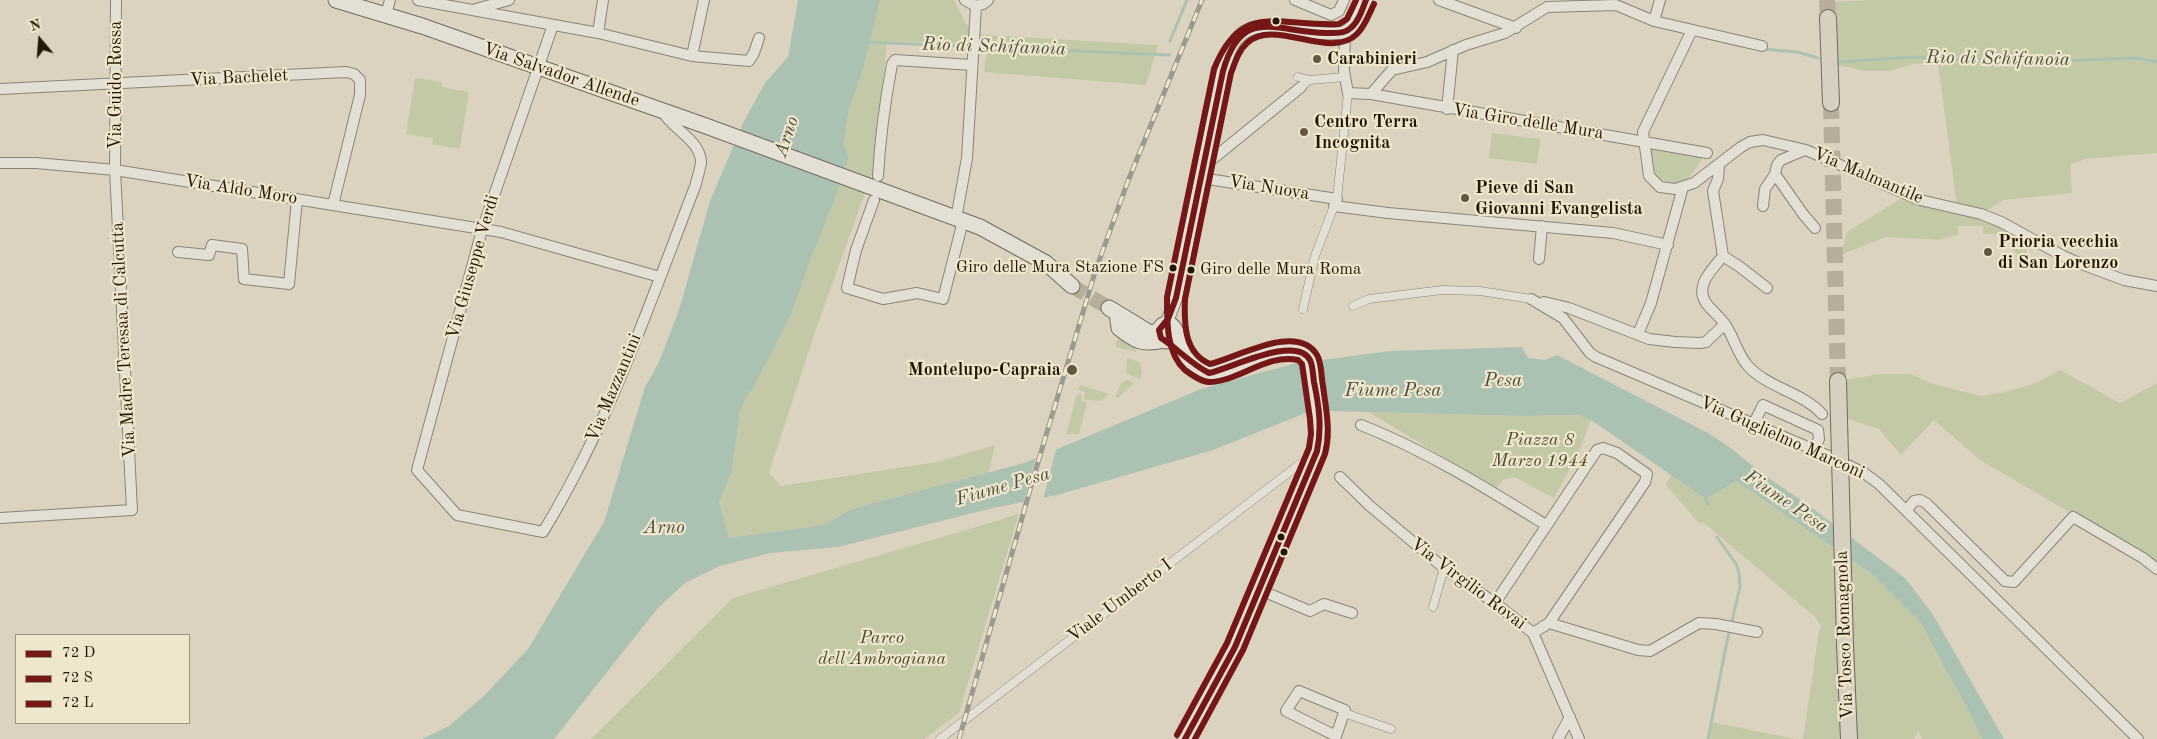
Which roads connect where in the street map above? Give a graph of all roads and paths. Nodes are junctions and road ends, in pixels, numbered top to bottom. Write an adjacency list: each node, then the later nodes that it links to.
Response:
1 (116, 0): 33 (street, Via Guido Rossa)
2 (336, 0): 16 (main road, Via Salvador Allende)
3 (418, 0): 17 (street)
4 (509, 0): 17 (street)
5 (603, 0): 24 (street)
6 (704, 0): 28 (street)
7 (965, 0): 15 (street)
8 (988, 0): 15 (street)
9 (1295, 0): 10 (street)
10 (1344, 0)
11 (1366, 0): 23 (street)
12 (1440, 0): 21 (street)
13 (1660, 0): 19 (street)
14 (1549, 4): 19 (street); 21 (street)
15 (976, 6): 29 (street)
16 (388, 7): 30 (main road, Via Salvador Allende)
17 (472, 10): 20 (street)
18 (1828, 18): 37 (main road)
19 (1654, 20): 22 (street)
20 (553, 25): 24 (street); 30 (street, Via Giuseppe Verdi)
21 (1516, 28): 27 (street)
22 (1692, 30): 26 (street); 40 (street)
23 (1345, 32): 31 (street); 46 (street)
24 (598, 33): 28 (street)
25 (759, 38): 28 (street)
26 (1762, 46)
27 (1453, 50): 36 (street); 38 (street)
28 (692, 56)
29 (972, 65): 48 (street); 55 (street)
30 (539, 68): 39 (main road, Via Salvador Allende); 58 (street, Via Giuseppe Verdi)
31 (1345, 77): 32 (street); 35 (street)
32 (1300, 82): 46 (street)
33 (115, 84): 34 (street, Via Bachelet); 45 (street, Via Guido Rossa); 53 (street, Via Bachelet)
34 (0, 90)
35 (1348, 93): 36 (street, Via Giro delle Mura); 52 (street)
36 (1371, 94): 38 (street, Via Giro delle Mura)
37 (1831, 103)
38 (1447, 109): 40 (street, Via Giro delle Mura)
39 (662, 111): 50 (main road, Via Salvador Allende); 63 (street, Via Mazzantini)
40 (1644, 140): 42 (street, Via Giro delle Mura); 49 (street)
41 (1806, 150): 44 (street, Via Malmantile); 47 (street); 65 (street, Via Malmantile)
42 (1707, 153)
43 (0, 163): 45 (street, Via Aldo Moro)
44 (1719, 165): 49 (street, Via Malmantile); 61 (street)
45 (115, 170): 51 (street, Via Aldo Moro); 83 (street, Via Madre Teresaa di Calcutta)
46 (1202, 172): 52 (street, Via Nuova); 72 (street)
47 (1775, 174): 54 (street); 57 (street)
48 (878, 176)
49 (1683, 187): 59 (street)
50 (881, 197): 55 (main road, Via Salvador Allende); 55 (street)
51 (297, 199): 53 (street, Via Aldo Moro); 60 (street)
52 (1335, 202): 56 (street, Via Nuova); 69 (street)
53 (333, 205): 58 (street, Via Aldo Moro)
54 (1763, 206)
55 (958, 220): 64 (main road, Via Salvador Allende)
56 (1542, 226): 59 (street, Via Nuova); 62 (street)
57 (1815, 228)
58 (482, 230): 63 (street, Via Aldo Moro); 80 (street, Via Giuseppe Verdi)
59 (1668, 245): 73 (street)
60 (178, 252)
61 (1723, 256): 66 (street); 71 (street)
62 (1539, 259)
63 (660, 277): 80 (street, Via Mazzantini)
64 (1068, 283)
65 (2157, 286)
66 (1766, 288)
67 (1531, 299): 68 (street); 73 (street); 76 (street, Via Guglielmo Marconi)
68 (1353, 306)
69 (1303, 310)
70 (1113, 311): 72 (main road)
71 (1725, 324): 73 (street); 75 (street)
72 (1167, 333): 79 (main road)
73 (1638, 334)
74 (1838, 381): 101 (main road, Via Tosco Romagnola, bridge)
75 (1822, 414)
76 (1754, 423): 78 (street, Via Guglielmo Marconi); 78 (street)
77 (1362, 424): 84 (street)
78 (1814, 449): 82 (street, Via Guglielmo Marconi)
79 (1305, 466): 87 (main road); 97 (street, Viale Umberto I)
80 (417, 470)
81 (1340, 477): 85 (street, Via Virgilio Rovai)
82 (1907, 510): 86 (street); 102 (street, Via Guglielmo Marconi)
83 (0, 518)
84 (1546, 525): 88 (street); 91 (street)
85 (1444, 568): 88 (street, Via Virgilio Rovai); 89 (street)
86 (2157, 569)
87 (1260, 590): 90 (street); 98 (main road)
88 (1495, 603): 93 (street, Via Virgilio Rovai)
89 (1433, 607)
90 (1352, 613)
91 (1549, 622): 92 (street); 93 (street)
92 (1754, 632)
93 (1533, 633): 95 (street, Via Virgilio Rovai)
94 (1344, 713): 94 (street); 96 (street)
95 (1570, 717): 99 (street); 100 (street, Via Virgilio Rovai)
96 (1391, 730)
97 (940, 739)
98 (1185, 739)
99 (1558, 739)
100 (1579, 739)
101 (1849, 739)
102 (2138, 739)

